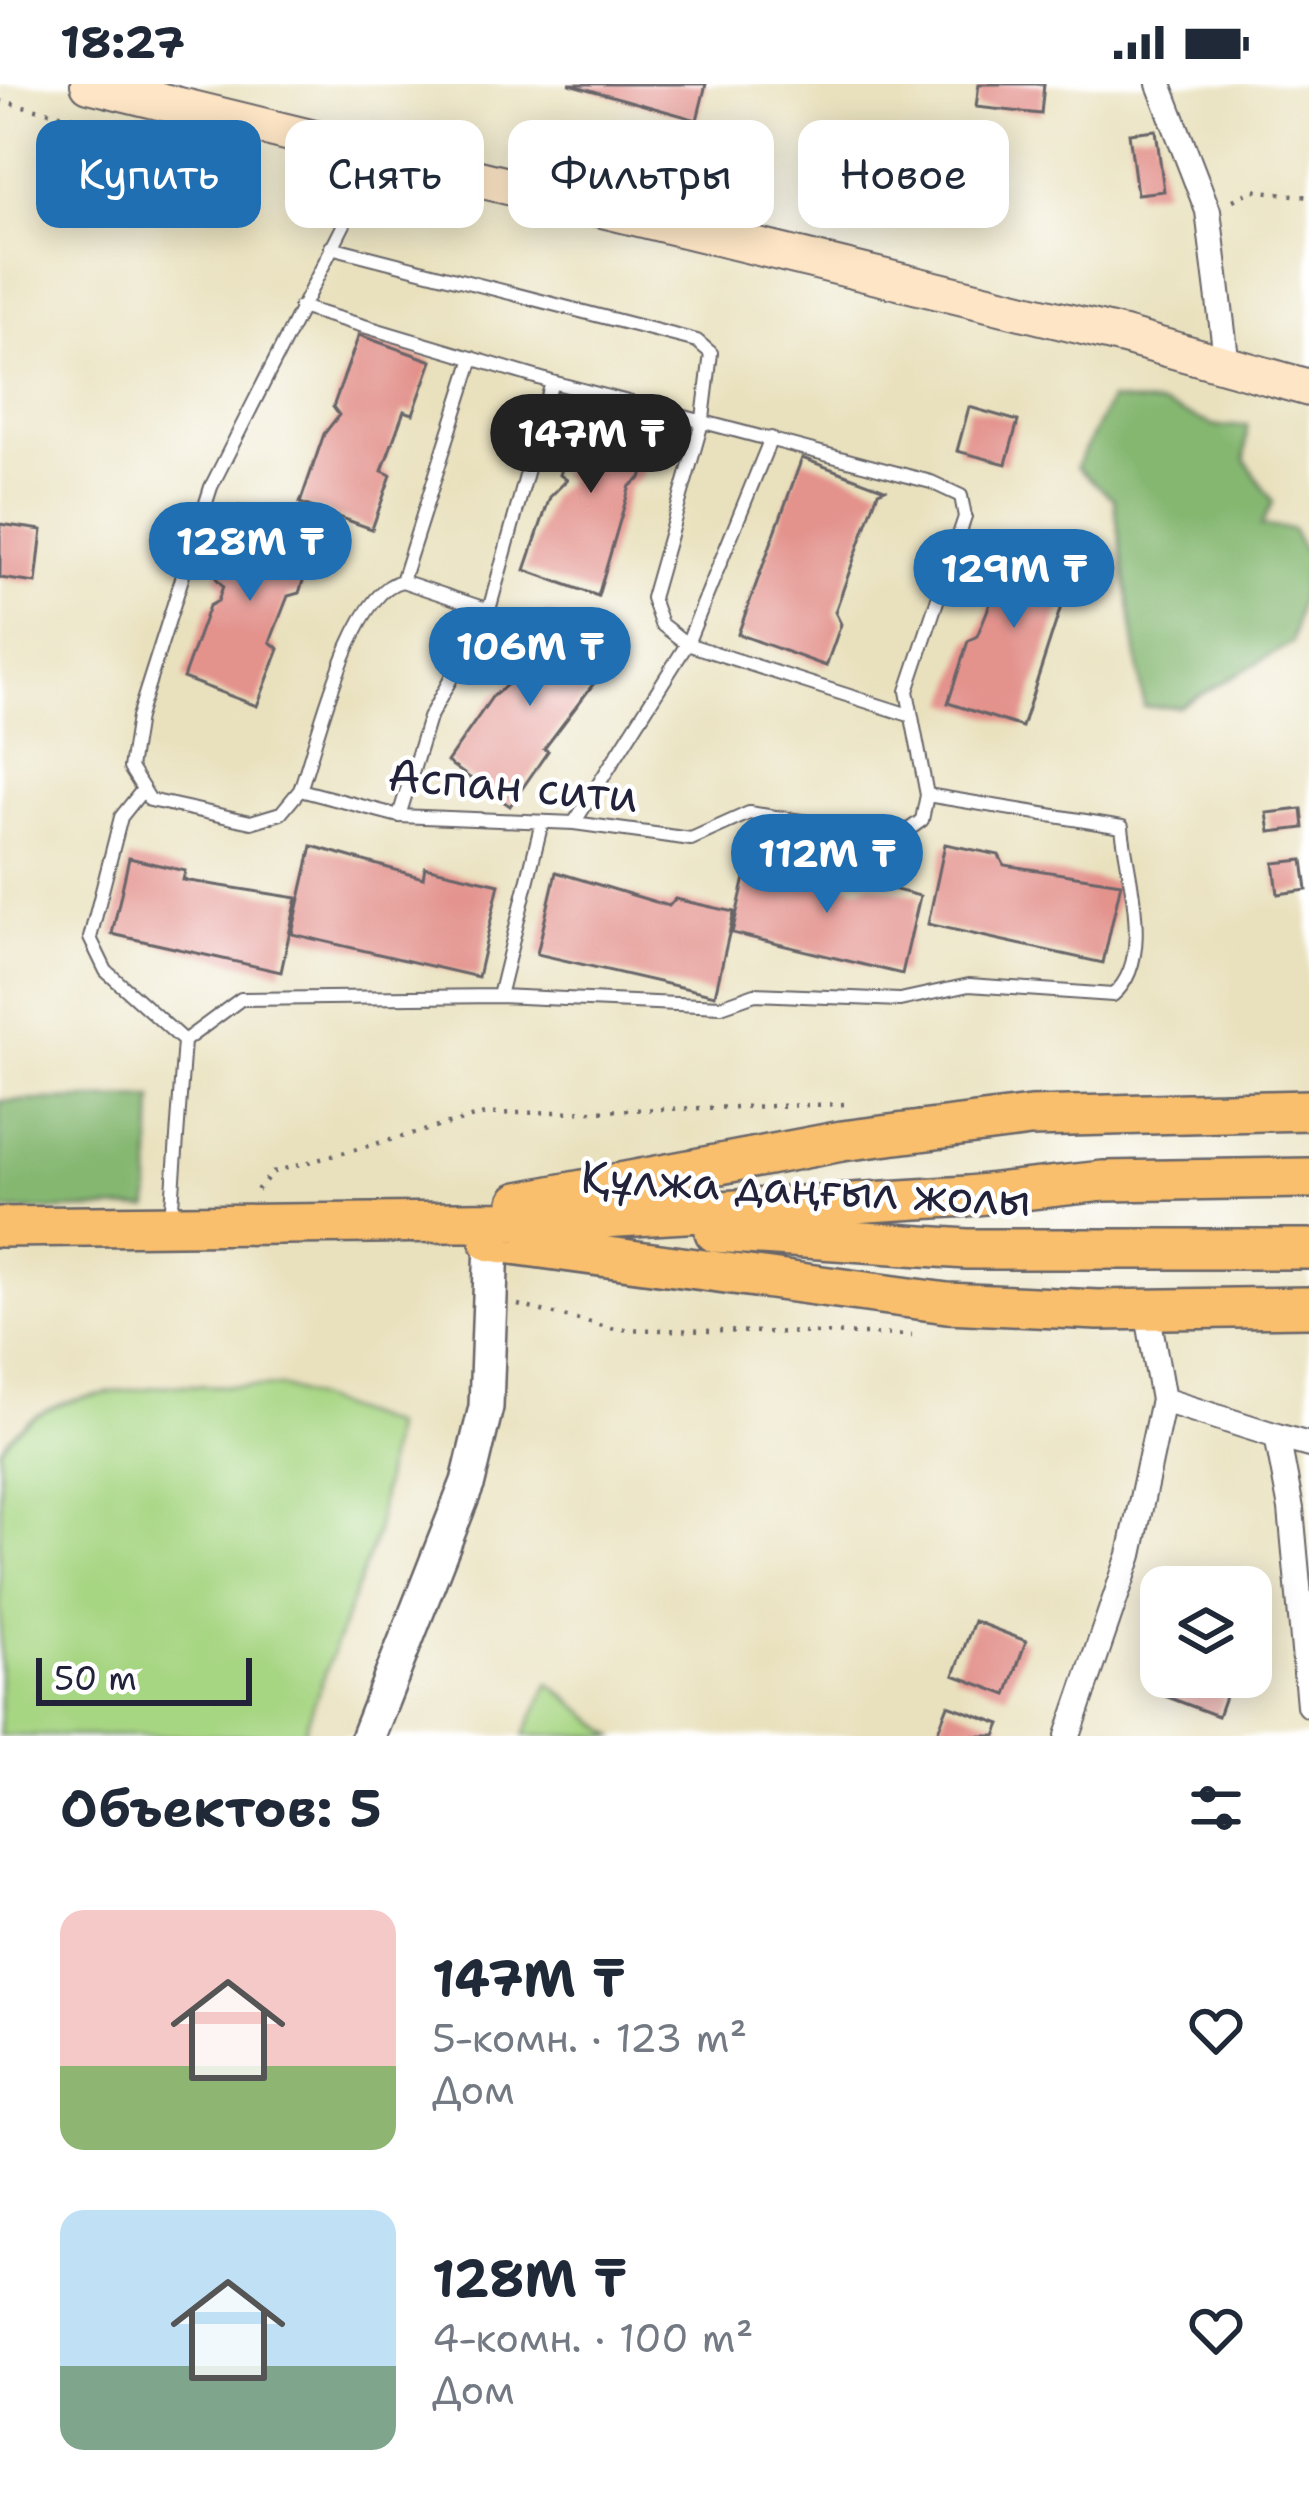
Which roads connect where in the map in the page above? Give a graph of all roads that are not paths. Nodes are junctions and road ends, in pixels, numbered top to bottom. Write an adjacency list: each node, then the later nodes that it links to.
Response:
1 (89, 84): 3 (main road)
2 (1159, 84): 9 (street)
3 (285, 130)
4 (484, 179): 9 (main road)
5 (341, 228): 6 (lane)
6 (331, 247): 7 (lane); 12 (lane)
7 (300, 307): 8 (lane); 19 (lane)
8 (473, 358): 10 (lane); 14 (lane)
9 (1227, 365): 11 (main road)
10 (552, 382): 12 (lane); 15 (lane)
11 (1309, 388)
12 (704, 419): 13 (lane); 16 (lane)
13 (771, 439): 16 (lane); 17 (lane)
14 (402, 580): 15 (lane); 18 (lane)
15 (489, 610): 21 (lane)
16 (687, 644): 17 (lane); 23 (lane)
17 (909, 715): 20 (lane)
18 (300, 790): 19 (lane); 21 (lane, Аспан сити)
19 (141, 792): 25 (lane)
20 (927, 795): 23 (lane, Аспан сити); 24 (lane)
21 (399, 816): 22 (lane, Аспан сити)
22 (542, 822): 23 (lane, Аспан сити); 24 (lane)
23 (574, 823)
24 (500, 996): 25 (lane)
25 (184, 1041): 30 (lane)
26 (1309, 1110): 29 (main road)
27 (1309, 1178): 28 (main road, Құлжа даңғыл жолы)
28 (552, 1221): 29 (main road); 33 (main road, Құлжа даңғыл жолы)
29 (378, 1226): 30 (main road); 32 (main road)
30 (170, 1227): 31 (main road)
31 (0, 1228)
32 (492, 1242): 35 (main road); 40 (street)
33 (1309, 1249)
34 (1309, 1307): 35 (main road)
35 (1148, 1309): 36 (street)
36 (1162, 1400): 37 (street); 41 (street)
37 (1277, 1436): 38 (street); 39 (street)
38 (1309, 1445)
39 (1309, 1705)
40 (368, 1736)
41 (1068, 1736)

